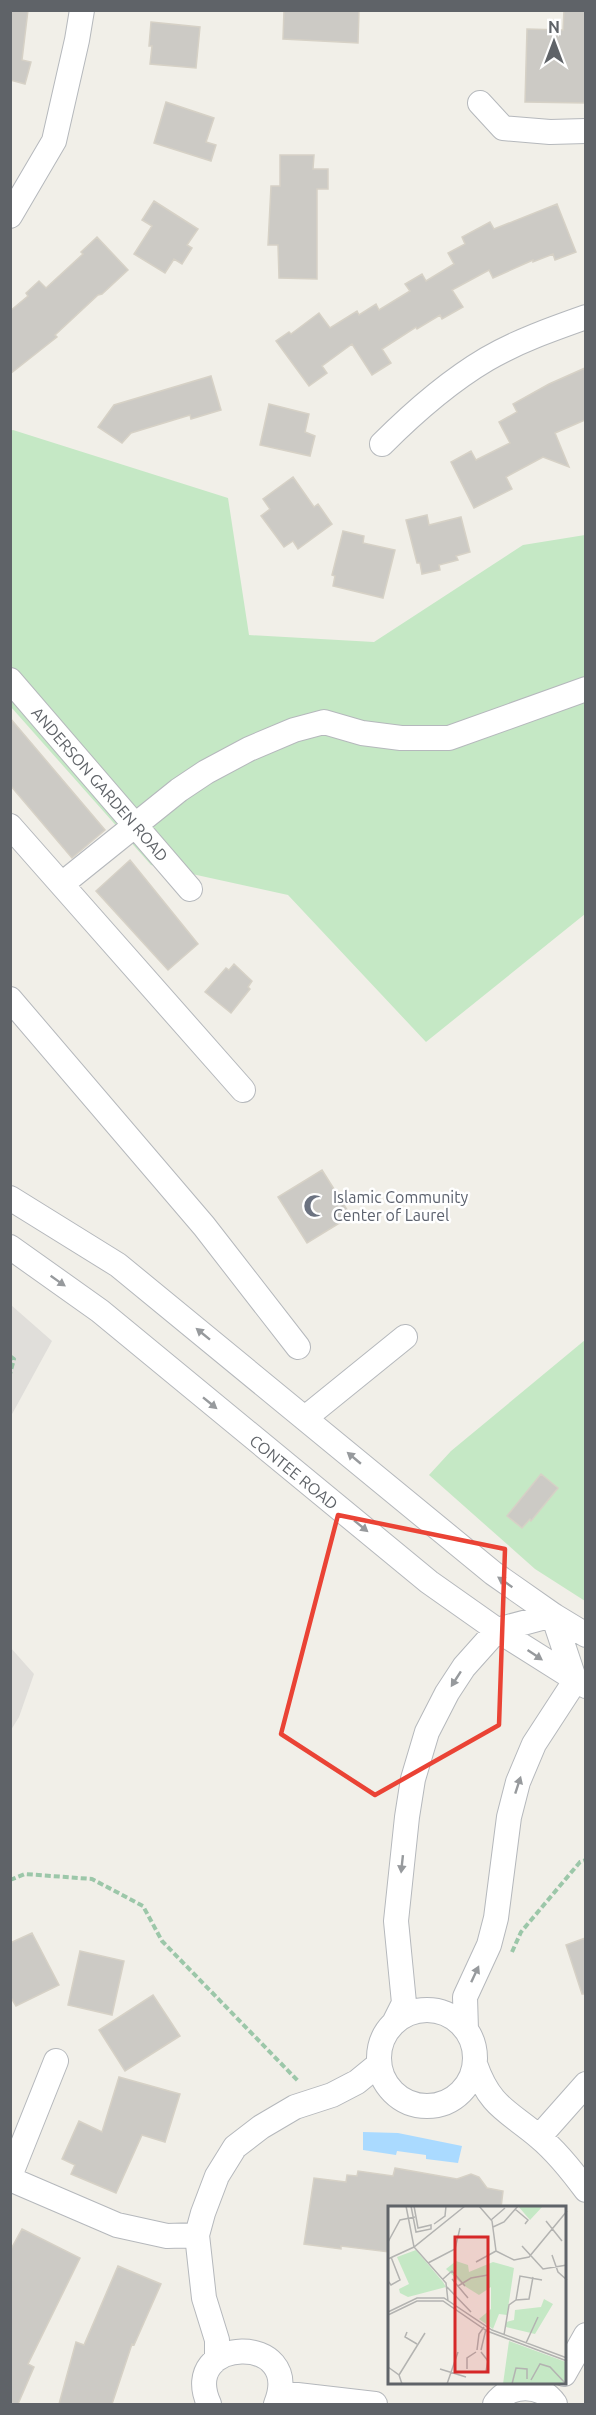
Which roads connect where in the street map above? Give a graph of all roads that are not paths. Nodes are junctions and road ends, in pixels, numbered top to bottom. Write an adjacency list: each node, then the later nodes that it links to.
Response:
1 (82, 10): 4 (street)
2 (480, 103): 3 (street)
3 (585, 131)
4 (10, 216)
5 (585, 317): 6 (street)
6 (382, 444)
7 (10, 680): 10 (street, ANDERSON GARDEN ROAD)
8 (585, 689): 10 (street)
9 (10, 826): 11 (street)
10 (136, 826): 11 (street); 12 (street, ANDERSON GARDEN ROAD)
11 (62, 884): 14 (street)
12 (189, 889)
13 (10, 999): 18 (street)
14 (243, 1090)
15 (10, 1198): 19 (street, one-way to 15)
16 (10, 1247): 21 (street, CONTEE ROAD, one-way to 21)
17 (405, 1337): 19 (street)
18 (298, 1347)
19 (305, 1418): 20 (street, one-way to 19)
20 (553, 1615): 21 (street); 22 (street); 23 (street)
21 (498, 1630): 23 (street, CONTEE ROAD, one-way to 23); 24 (street, one-way to 24)
22 (585, 1635)
23 (580, 1683): 25 (street, one-way to 23)
24 (394, 2023): 25 (street); 28 (street)
25 (466, 2030): 27 (street)
26 (56, 2061): 33 (street)
27 (475, 2064): 30 (street); 31 (street)
28 (383, 2074): 30 (street); 35 (street)
29 (585, 2084): 32 (street)
30 (450, 2101): 31 (street)
31 (510, 2116): 32 (street)
32 (539, 2137): 34 (street)
33 (10, 2177): 35 (street)
34 (585, 2190)
35 (197, 2235): 36 (street)
36 (213, 2324): 38 (street); 39 (street)
37 (585, 2335): 40 (street)
38 (247, 2350): 39 (street); 43 (street)
39 (218, 2359): 44 (street)
40 (566, 2370)
41 (561, 2385): 47 (street)
42 (535, 2386): 46 (street); 47 (street)
43 (278, 2399): 45 (street)
44 (207, 2402)
45 (375, 2404)
46 (495, 2404)
47 (557, 2404)

